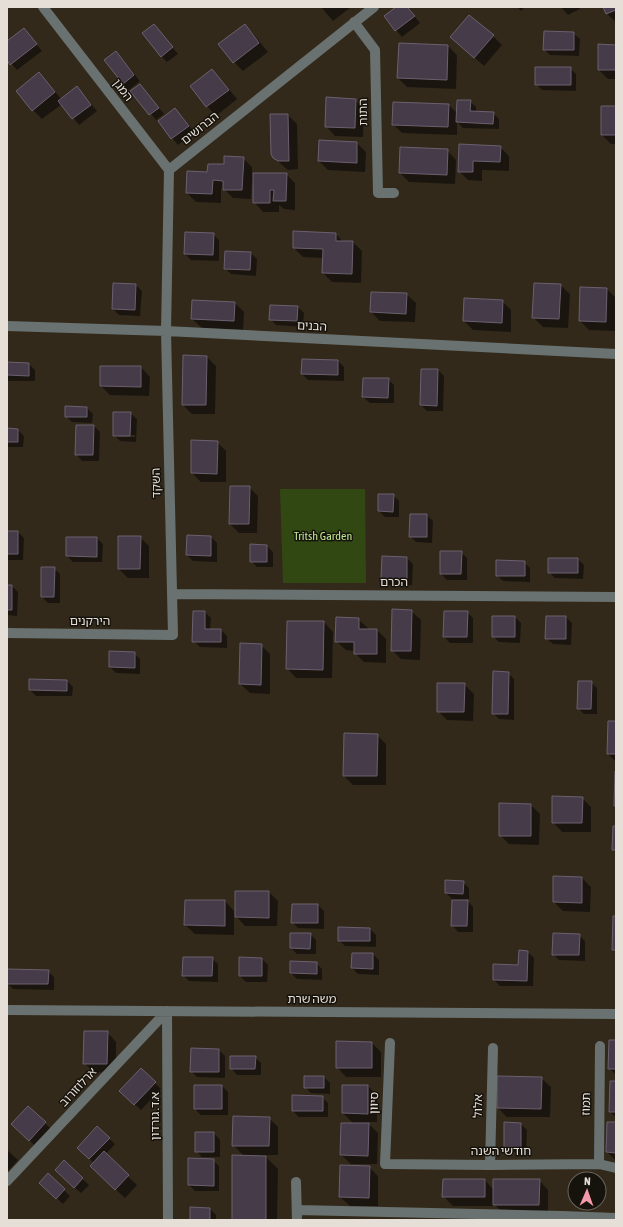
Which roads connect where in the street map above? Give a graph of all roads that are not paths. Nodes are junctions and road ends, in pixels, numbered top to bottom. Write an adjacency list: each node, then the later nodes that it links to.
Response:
1 (43, 7): 4 (street, המגן)
2 (374, 7): 3 (street, הברושים)
3 (354, 22): 4 (street, הברושים); 5 (street, התות)
4 (169, 170): 7 (street)
5 (394, 193)
6 (7, 326): 7 (street, הבנים)
7 (166, 331): 8 (street, הבנים); 9 (street, השקד)
8 (616, 354)
9 (172, 594): 10 (street, הכרם); 12 (street, השקד)
10 (616, 597)
11 (7, 633): 12 (street, הירקנים)
12 (173, 635)
13 (7, 1010): 14 (street, משה שרת)
14 (167, 1011): 15 (street, משה שרת); 23 (street, ארלוזורוב); 28 (street, א.ד. גורדון)
15 (616, 1014)
16 (390, 1043): 19 (street, סיוון)
17 (600, 1046): 20 (street, תמוז)
18 (493, 1048): 21 (street, אלול)
19 (385, 1164): 21 (street, חודשי השנה)
20 (598, 1164): 21 (street, חודשי השנה); 22 (street, חודשי השנה)
21 (490, 1165)
22 (616, 1168)
23 (7, 1181)
24 (296, 1182): 25 (street)
25 (297, 1215): 26 (street)
26 (322, 1215): 27 (street)
27 (616, 1218)
28 (168, 1220)

